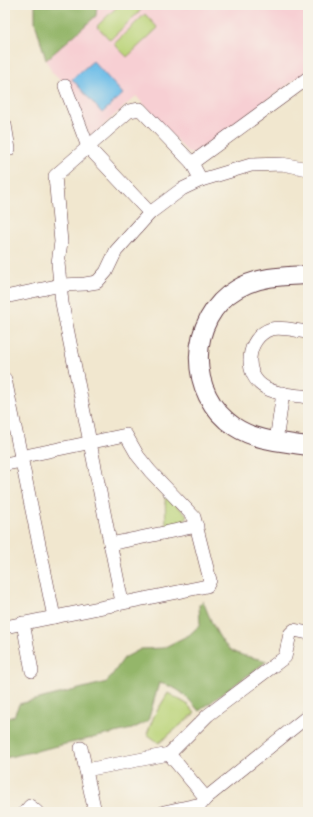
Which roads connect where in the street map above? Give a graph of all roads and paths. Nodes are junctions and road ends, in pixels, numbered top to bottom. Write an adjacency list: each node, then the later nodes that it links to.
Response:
1 (307, 81): 6 (street)
2 (65, 86): 4 (street)
3 (5, 124): 5 (street)
4 (88, 147): 6 (street); 9 (street); 11 (street)
5 (5, 150)
6 (192, 163): 8 (street)
7 (308, 169): 8 (street)
8 (200, 180): 9 (street)
9 (150, 213): 11 (street)
10 (308, 275): 17 (street)
11 (61, 285): 12 (street); 18 (street)
12 (5, 297)
13 (308, 332): 15 (street)
14 (5, 379): 20 (street)
15 (283, 393): 16 (street); 17 (street)
16 (308, 397)
17 (276, 441): 19 (street)
18 (90, 443): 20 (street); 22 (street); 23 (street)
19 (308, 446)
20 (21, 459): 21 (street); 25 (street)
21 (5, 464)
22 (197, 526): 23 (street); 24 (street)
23 (110, 544): 24 (street)
24 (122, 602): 25 (street)
25 (54, 617): 26 (street)
26 (23, 623): 27 (street); 29 (street)
27 (5, 627)
28 (308, 633): 32 (street)
29 (32, 671)
30 (308, 716): 34 (street)
31 (81, 748): 33 (street)
32 (169, 754): 33 (street); 34 (street)
33 (86, 770): 37 (street)
34 (206, 798): 38 (street)
35 (25, 812): 36 (street)
36 (37, 812)
37 (95, 812)
38 (164, 812)

